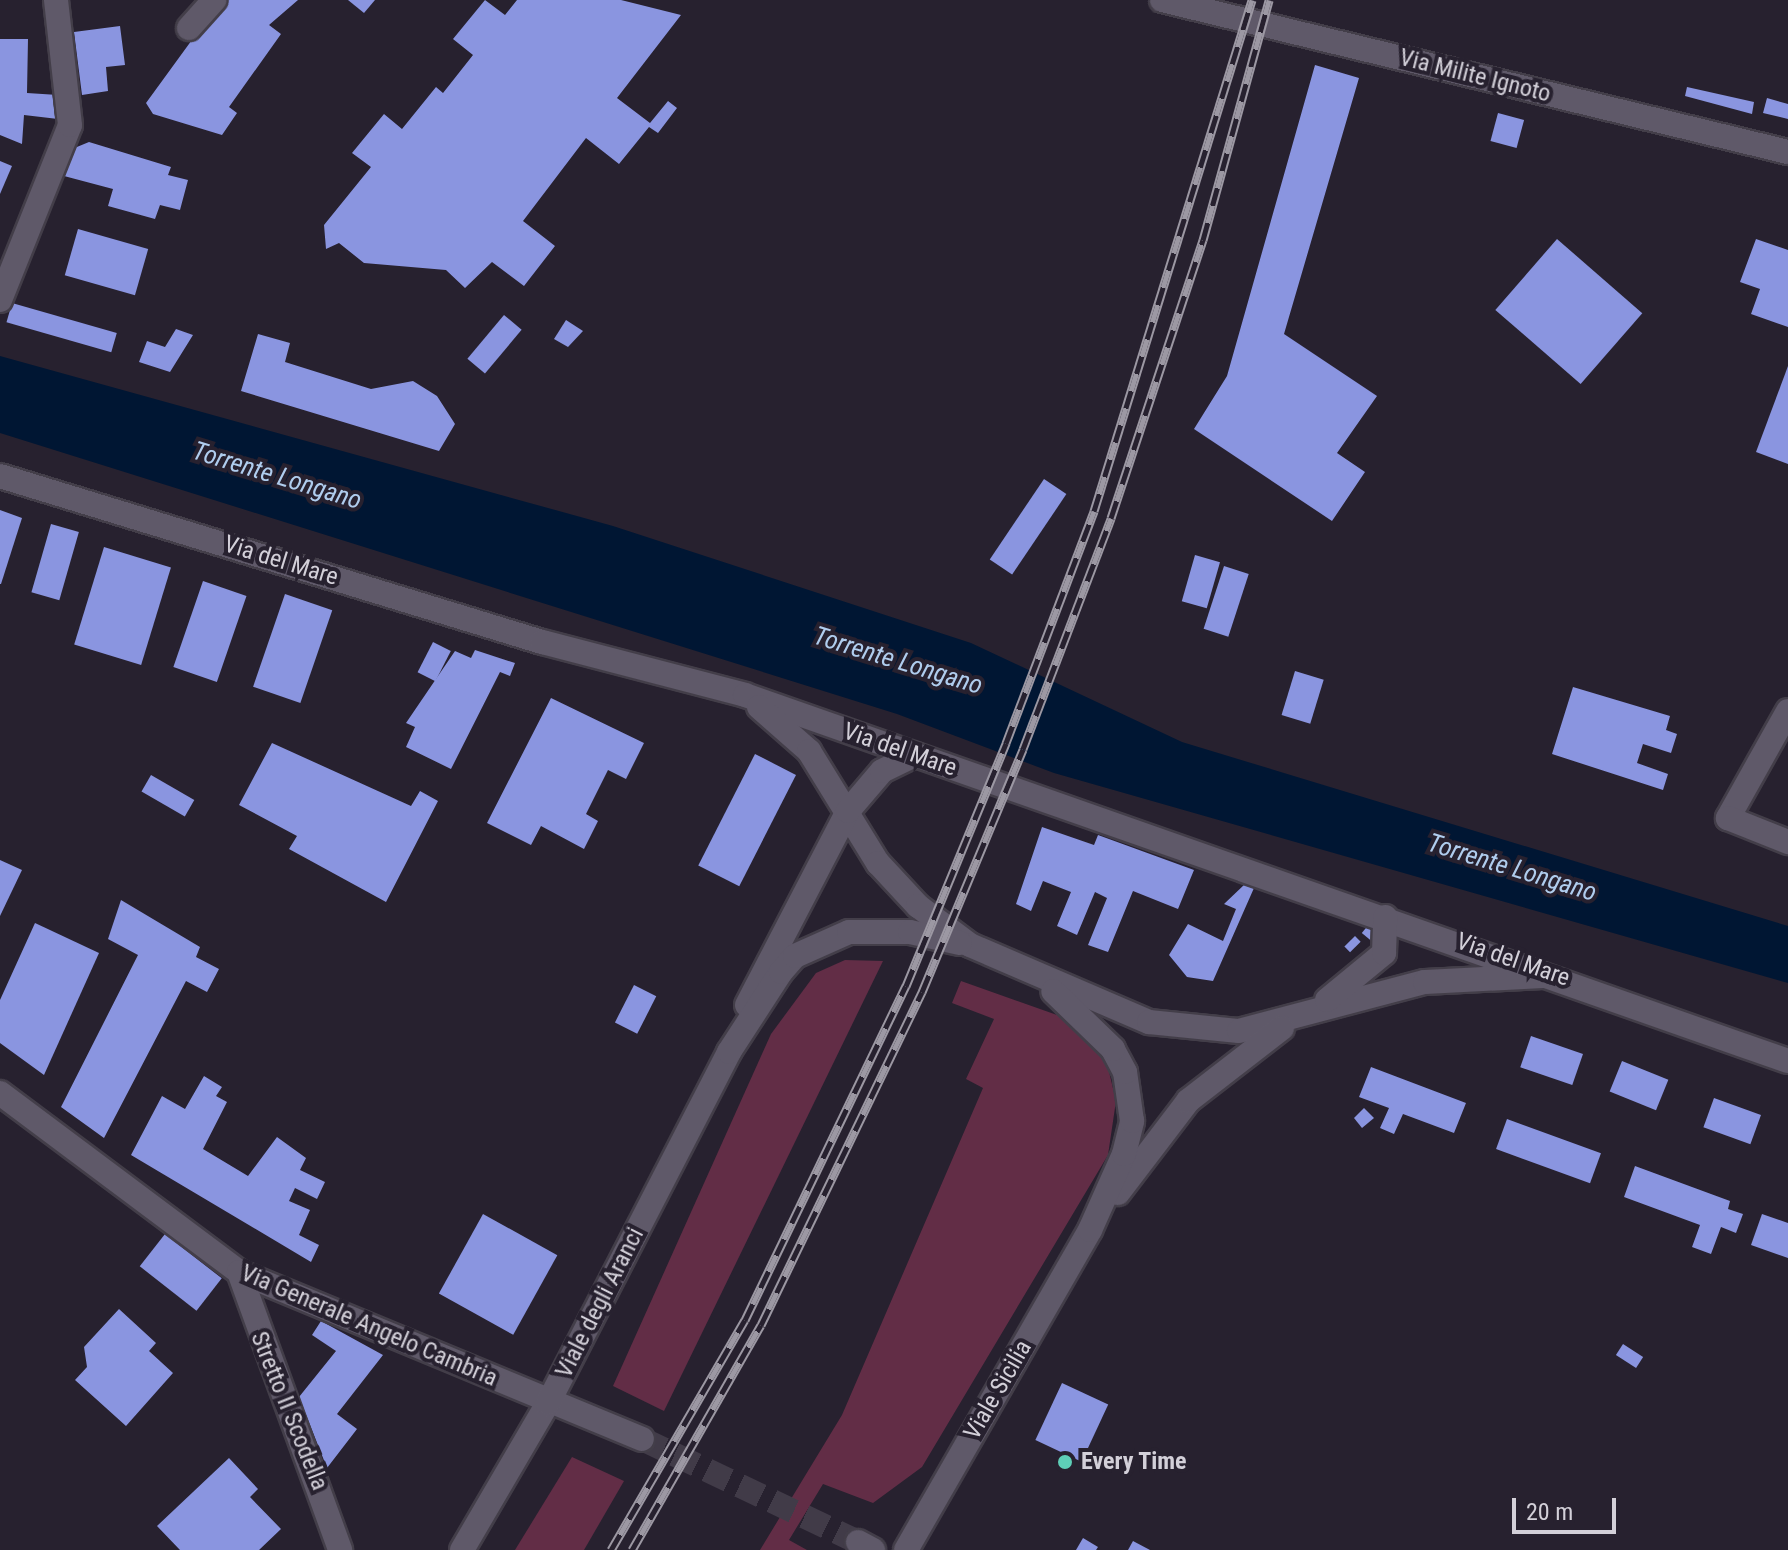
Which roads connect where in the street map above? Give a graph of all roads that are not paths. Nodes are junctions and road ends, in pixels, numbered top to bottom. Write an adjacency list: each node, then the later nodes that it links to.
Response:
1 (56, 0): 6 (street)
2 (214, 0): 4 (street)
3 (1162, 0): 5 (street, Via Milite Ignoto)
4 (189, 28)
5 (1788, 152)
6 (0, 300)
7 (0, 476): 8 (street, Via del Mare)
8 (745, 695): 10 (street, Via del Mare); 11 (street)
9 (1788, 711): 12 (street)
10 (915, 755): 11 (street); 13 (street, Via del Mare)
11 (848, 811): 14 (street); 18 (street)
12 (1788, 842)
13 (1385, 917): 15 (street, Via del Mare); 17 (street)
14 (970, 945): 16 (street); 18 (street)
15 (1561, 975): 17 (street); 19 (street, Via del Mare)
16 (1040, 979): 17 (street); 21 (street)
17 (1291, 1022): 21 (street)
18 (729, 1052): 23 (street, Viale degli Aranci)
19 (1788, 1061)
20 (0, 1093): 22 (street, Via Generale Angelo Cambria)
21 (1090, 1230): 27 (street, Viale Sicilia)
22 (239, 1272): 23 (street, Via Generale Angelo Cambria); 25 (street, Stretto II Scodella)
23 (548, 1403): 24 (street, Via Generale Angelo Cambria); 26 (street, Viale degli Aranci)
24 (642, 1439)
25 (340, 1550)
26 (462, 1550)
27 (906, 1550)

